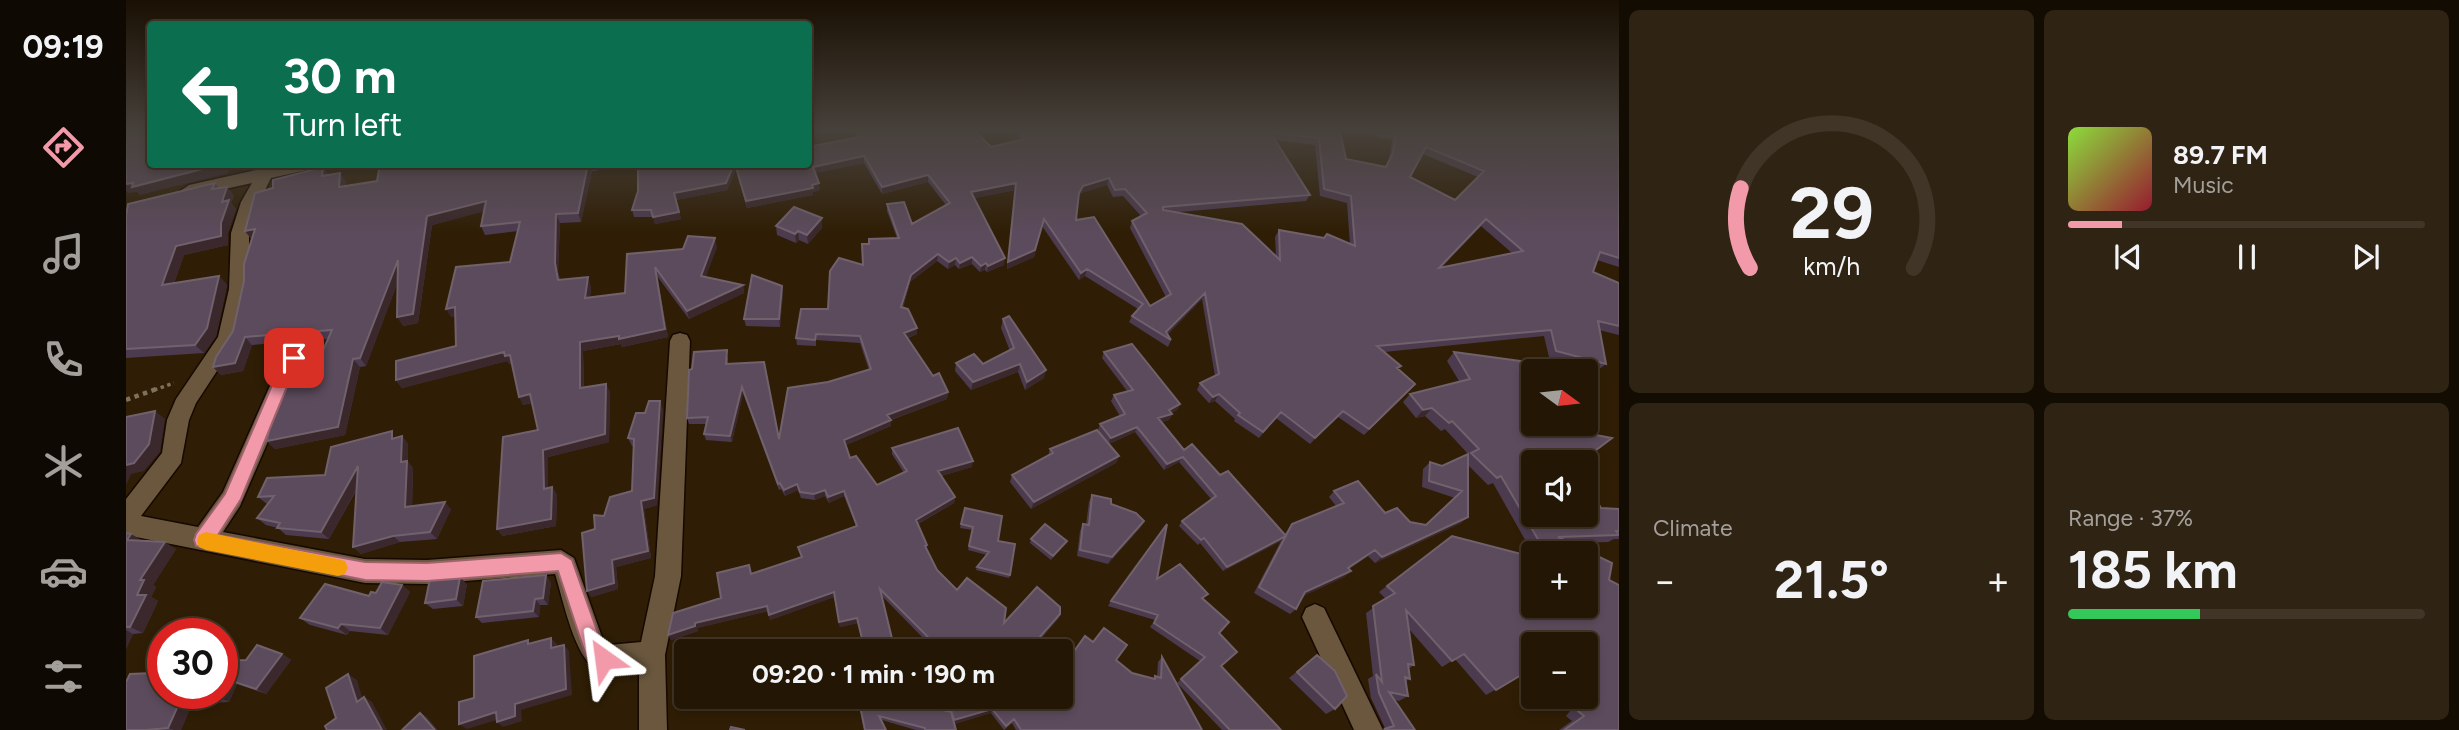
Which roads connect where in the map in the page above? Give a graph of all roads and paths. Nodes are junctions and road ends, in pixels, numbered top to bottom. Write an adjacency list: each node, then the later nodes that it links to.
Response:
1 (288, 168): 2 (street)
2 (266, 172): 3 (street); 6 (street)
3 (168, 196)
4 (680, 341): 12 (street)
5 (294, 358): 10 (street)
6 (208, 368): 7 (path); 8 (street)
7 (126, 400)
8 (126, 517)
9 (126, 524): 10 (street)
10 (203, 540): 12 (street)
11 (1315, 617): 14 (street)
12 (652, 655): 13 (street)
13 (653, 730)
14 (1369, 730)

